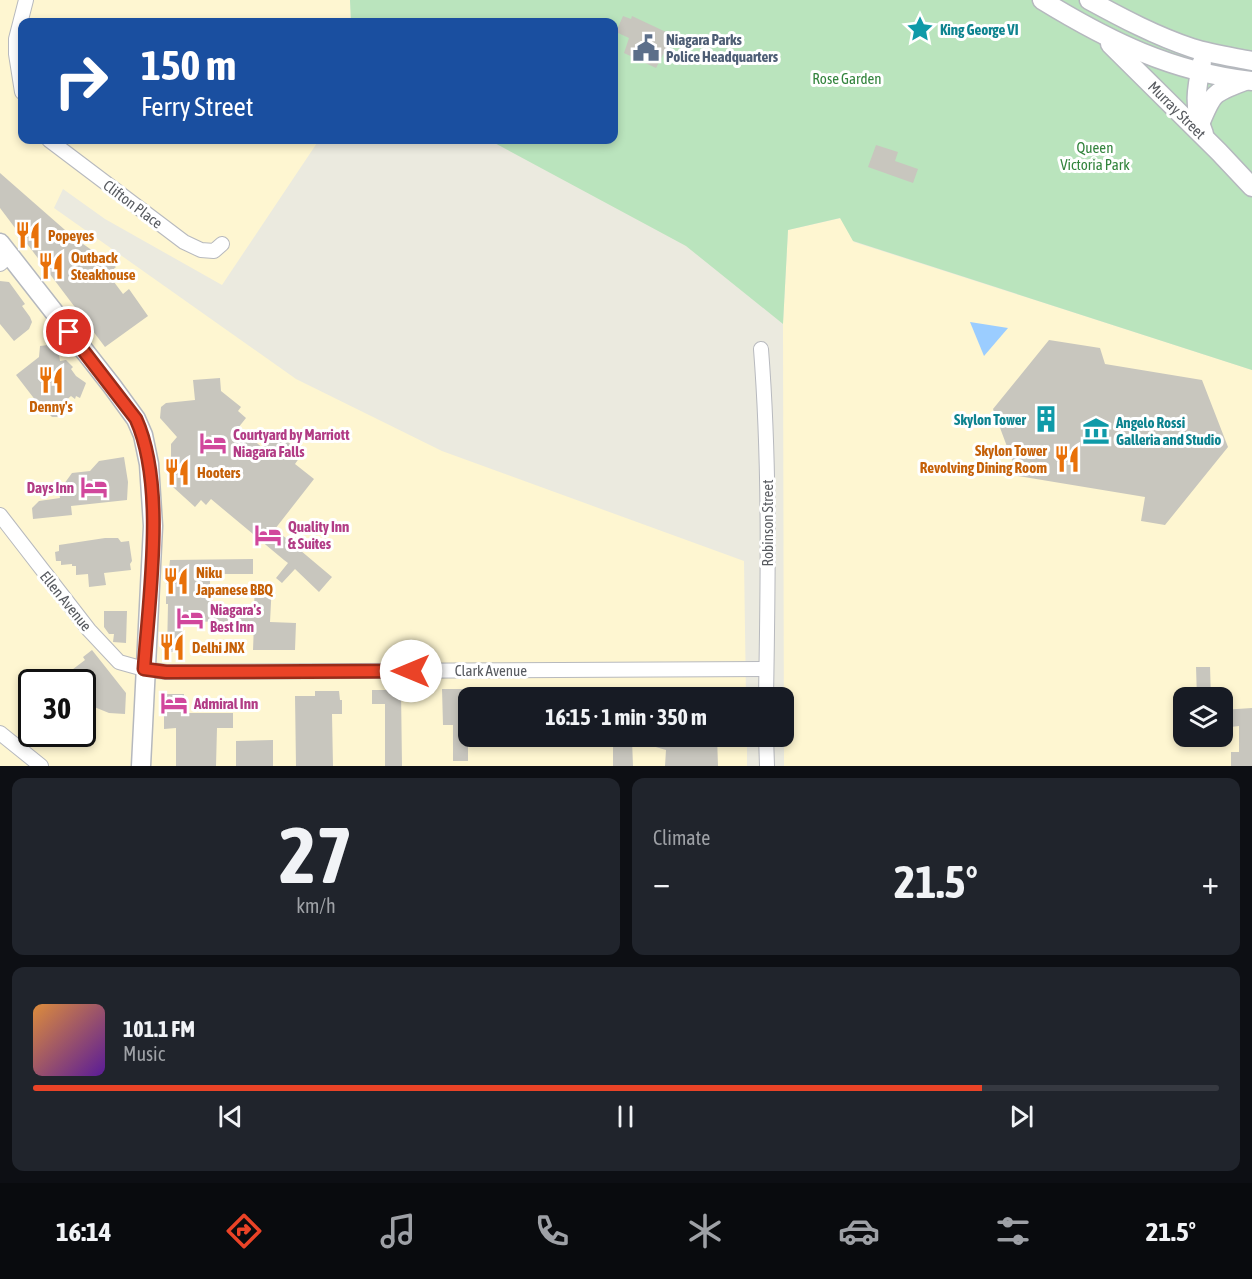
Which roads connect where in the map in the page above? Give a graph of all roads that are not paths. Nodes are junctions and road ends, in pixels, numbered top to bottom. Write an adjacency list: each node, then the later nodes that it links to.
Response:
1 (26, 0): 4 (street)
2 (1042, 0): 6 (main road)
3 (1089, 0): 7 (main road)
4 (21, 18)
5 (18, 31): 9 (street)
6 (1100, 35): 10 (main road); 13 (main road, Murray Street)
7 (1204, 51): 8 (main road); 10 (main road)
8 (1252, 61)
9 (18, 67)
10 (1200, 72): 11 (main road); 12 (main road)
11 (1248, 81): 12 (main road)
12 (1200, 124): 13 (main road)
13 (1208, 142): 15 (main road, Murray Street)
14 (54, 144): 16 (street, Clifton Place)
15 (1252, 187)
16 (222, 244)
17 (3, 254): 20 (main road)
18 (761, 349): 21 (street, Robinson Street)
19 (0, 515): 20 (street, Ellen Avenue)
20 (144, 669): 21 (street, Clark Avenue); 26 (main road)
21 (766, 669): 22 (street, Robinson Street)
22 (766, 687)
23 (0, 733): 25 (street)
24 (766, 747): 27 (street)
25 (41, 766)
26 (141, 766)
27 (767, 766)

